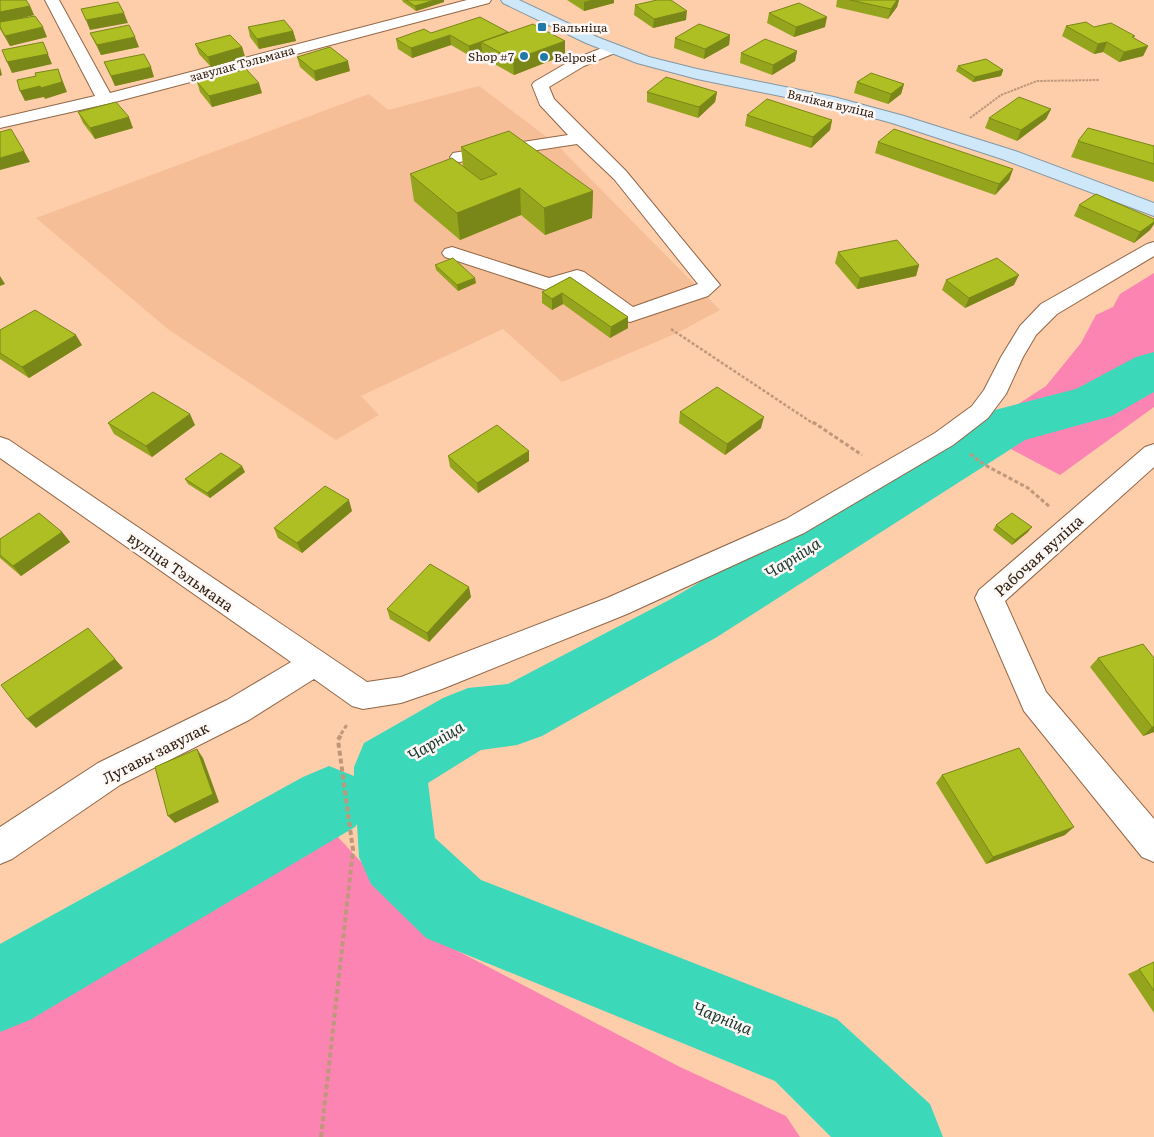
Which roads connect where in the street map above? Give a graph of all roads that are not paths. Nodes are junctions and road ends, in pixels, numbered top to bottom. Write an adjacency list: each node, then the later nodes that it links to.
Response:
1 (52, 0): 5 (street)
2 (484, 0): 5 (street, завулак Тэльмана)
3 (508, 0): 4 (main road, Вялікая вуліца)
4 (612, 49): 7 (street); 9 (main road, Вялікая вуліца)
5 (104, 99): 6 (street, завулак Тэльмана)
6 (0, 123)
7 (581, 138): 8 (street); 11 (street)
8 (459, 157)
9 (1154, 210)
10 (1154, 248): 14 (street, вуліца Тэльмана)
11 (452, 253)
12 (0, 446): 14 (street, вуліца Тэльмана)
13 (1154, 453): 15 (street, Рабочая вуліца)
14 (315, 663): 16 (street, Лугавы завулак)
15 (1154, 845)
16 (0, 847)

